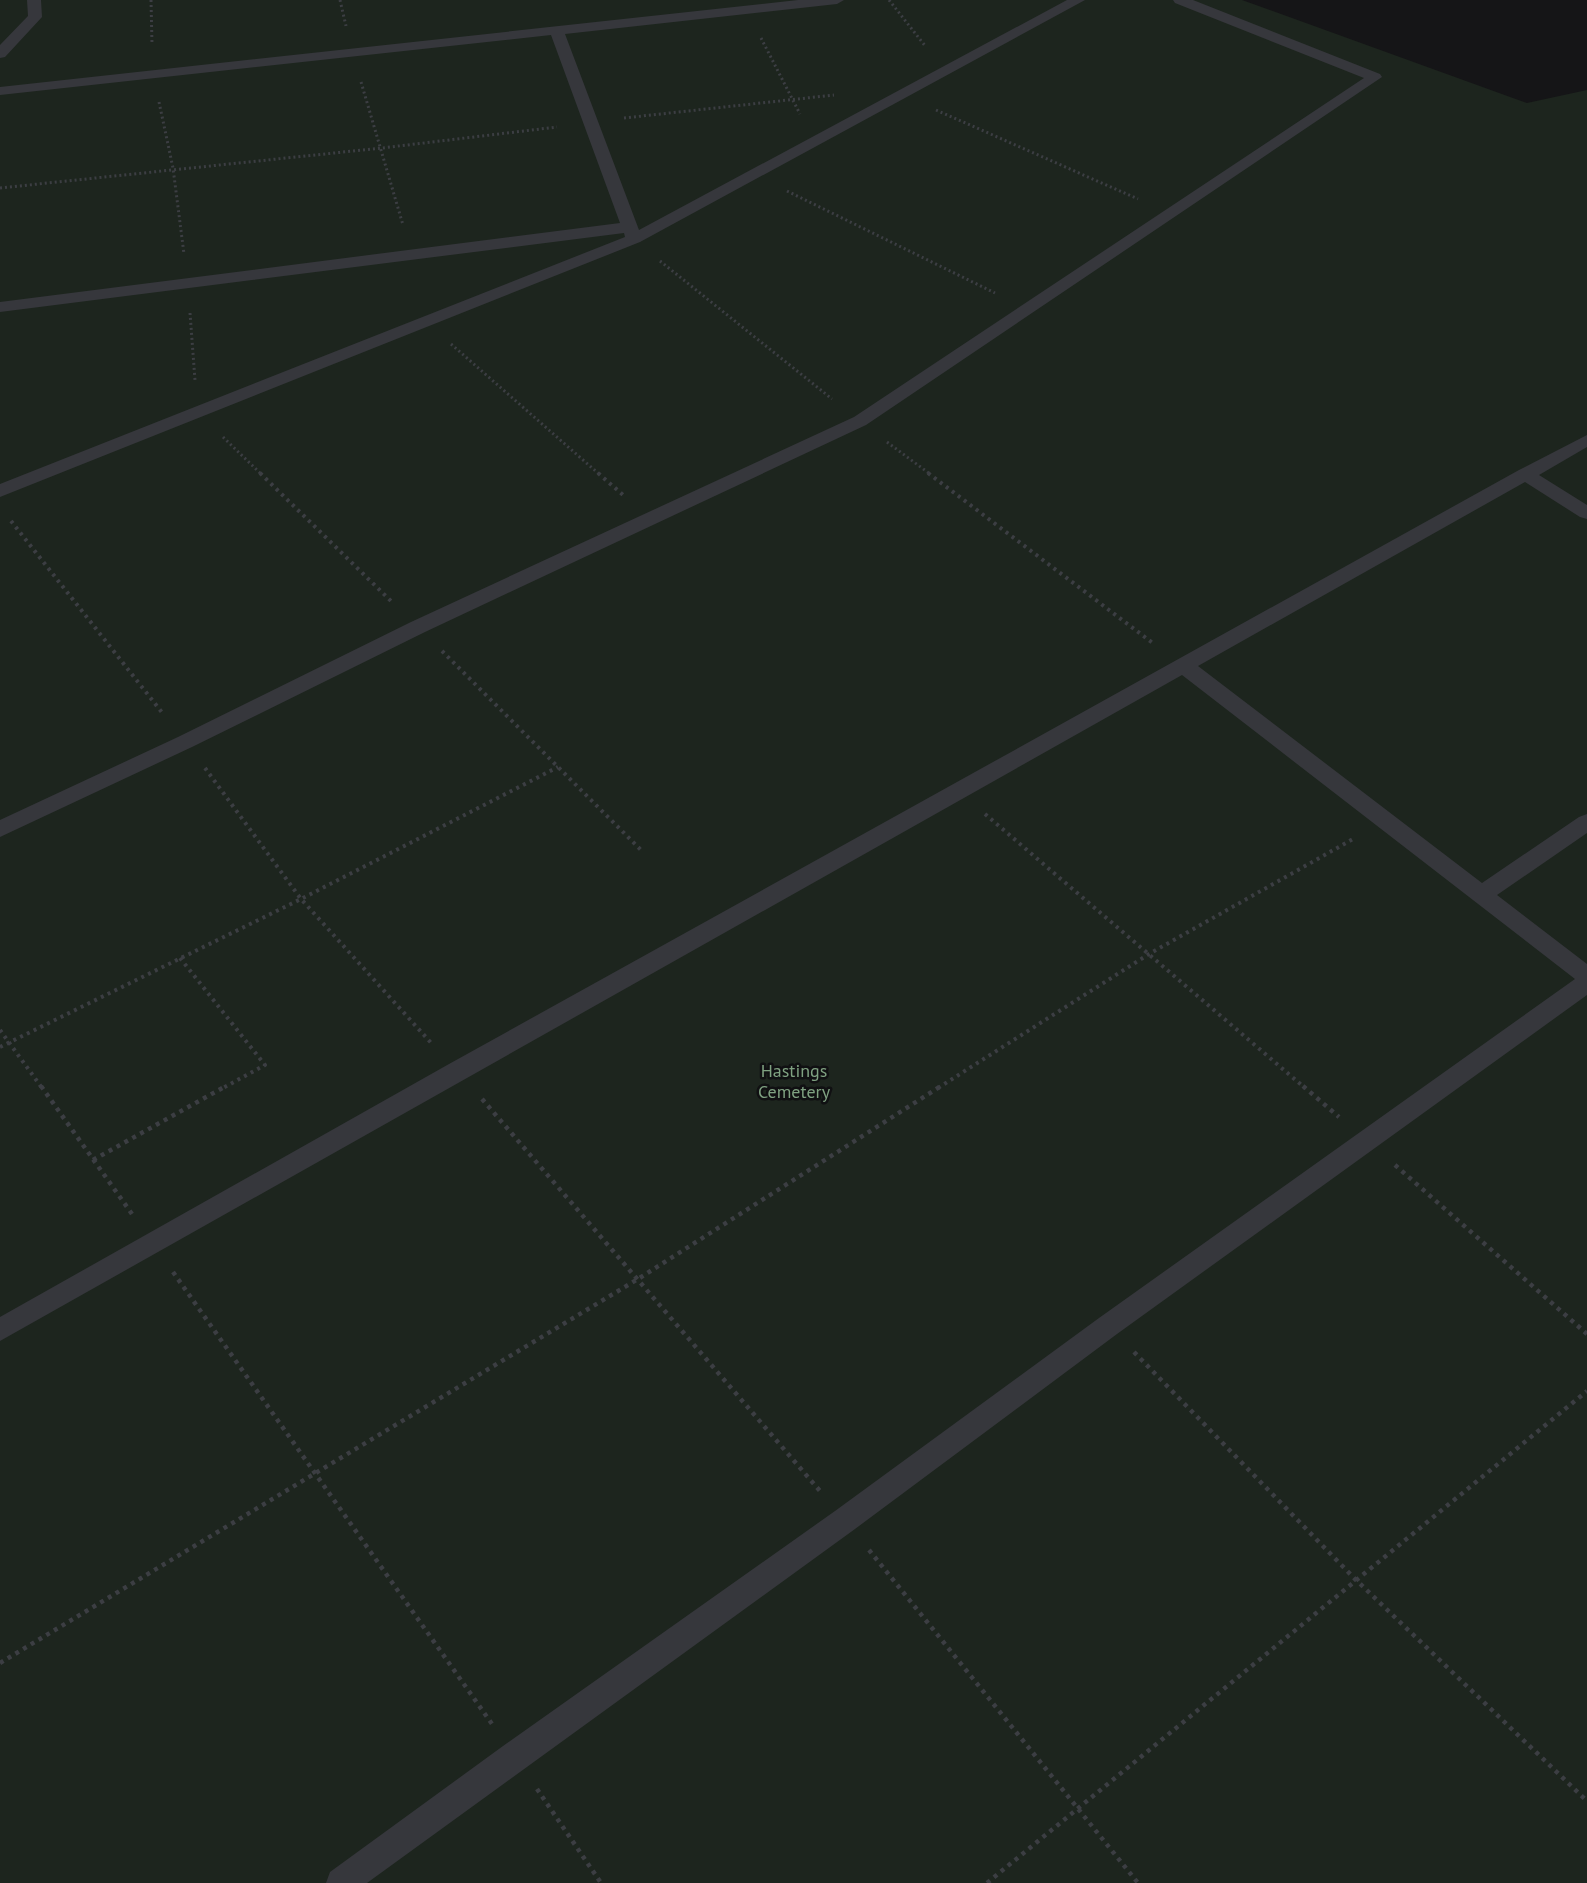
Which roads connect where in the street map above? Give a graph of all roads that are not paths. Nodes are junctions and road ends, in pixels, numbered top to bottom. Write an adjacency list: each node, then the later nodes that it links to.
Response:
1 (34, 0): 6 (lane)
2 (837, 0): 5 (lane)
3 (1078, 0): 8 (lane)
4 (1180, 0): 16 (lane)
5 (557, 31): 7 (lane); 8 (lane)
6 (0, 54)
7 (0, 91)
8 (632, 233): 9 (lane); 12 (lane)
9 (0, 307)
10 (1587, 440): 11 (lane)
11 (1525, 474): 13 (lane); 14 (lane)
12 (0, 491)
13 (1587, 513)
14 (1183, 665): 17 (lane); 20 (lane)
15 (1587, 822): 17 (lane)
16 (0, 829)
17 (1483, 894): 18 (lane)
18 (1587, 976)
19 (1587, 983): 21 (lane)
20 (0, 1330)
21 (341, 1883)

